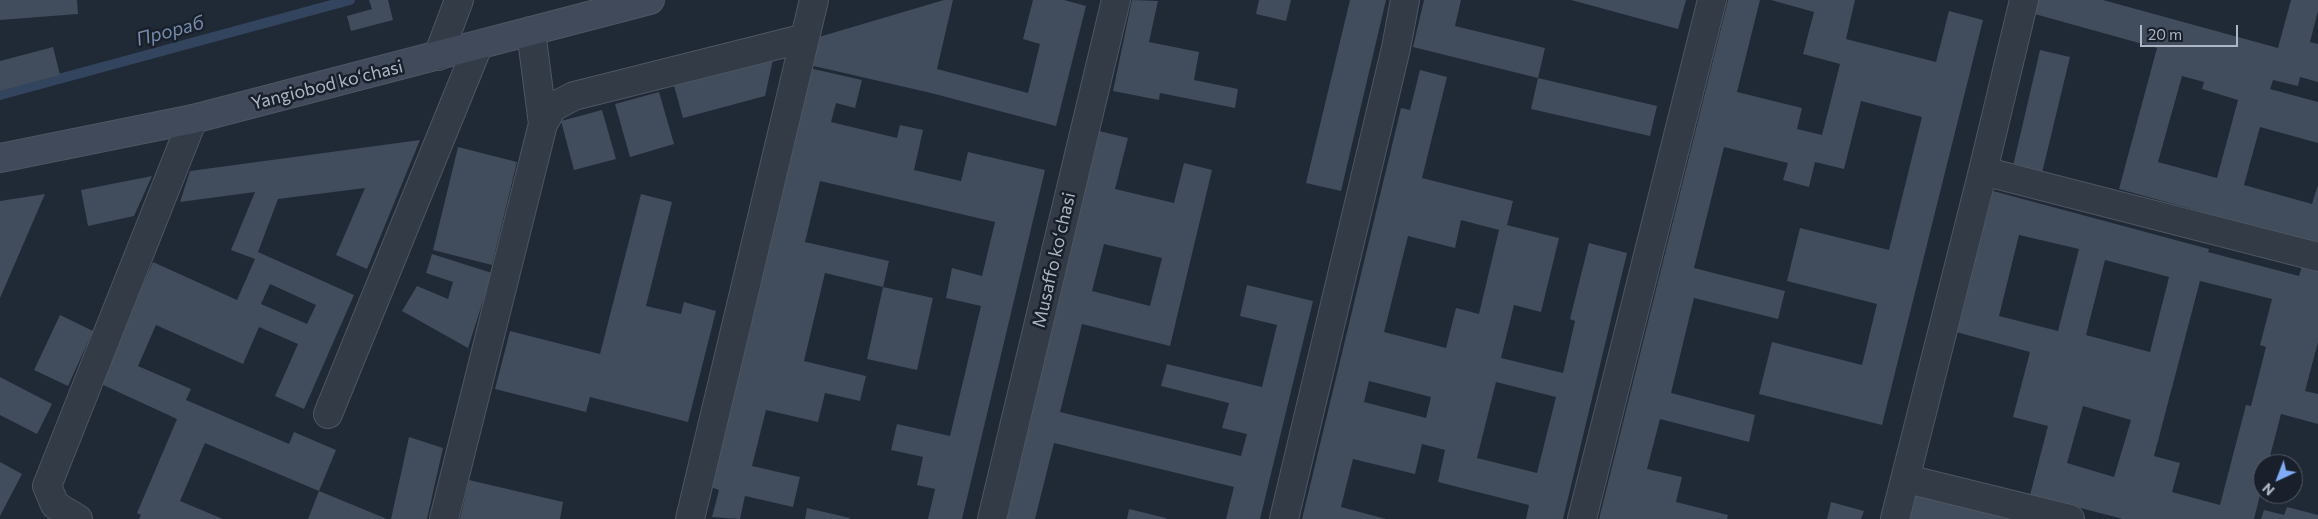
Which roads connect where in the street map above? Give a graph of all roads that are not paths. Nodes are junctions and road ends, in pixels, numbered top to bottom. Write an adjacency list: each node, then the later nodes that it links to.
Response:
1 (459, 0): 11 (street)
2 (650, 0): 8 (street, Yangiobod koʻchasi)
3 (814, 0): 9 (street)
4 (1116, 0): 22 (street, Musaffo koʻchasi)
5 (1405, 0): 23 (street)
6 (1712, 0): 24 (street)
7 (2024, 0): 15 (street)
8 (531, 31): 10 (street, Yangiobod koʻchasi); 13 (street)
9 (805, 38): 13 (street); 21 (street)
10 (478, 46): 11 (street, Yangiobod koʻchasi); 17 (street)
11 (438, 56): 12 (street, Yangiobod koʻchasi)
12 (193, 120): 14 (street, Yangiobod koʻchasi); 19 (street)
13 (543, 124): 20 (street)
14 (0, 158)
15 (1983, 171): 16 (street); 18 (street)
16 (2318, 257)
17 (328, 414)
18 (1907, 479): 25 (street); 26 (street)
19 (78, 519)
20 (444, 519)
21 (690, 519)
22 (992, 519)
23 (1284, 519)
24 (1582, 519)
25 (1895, 519)
26 (2070, 519)

